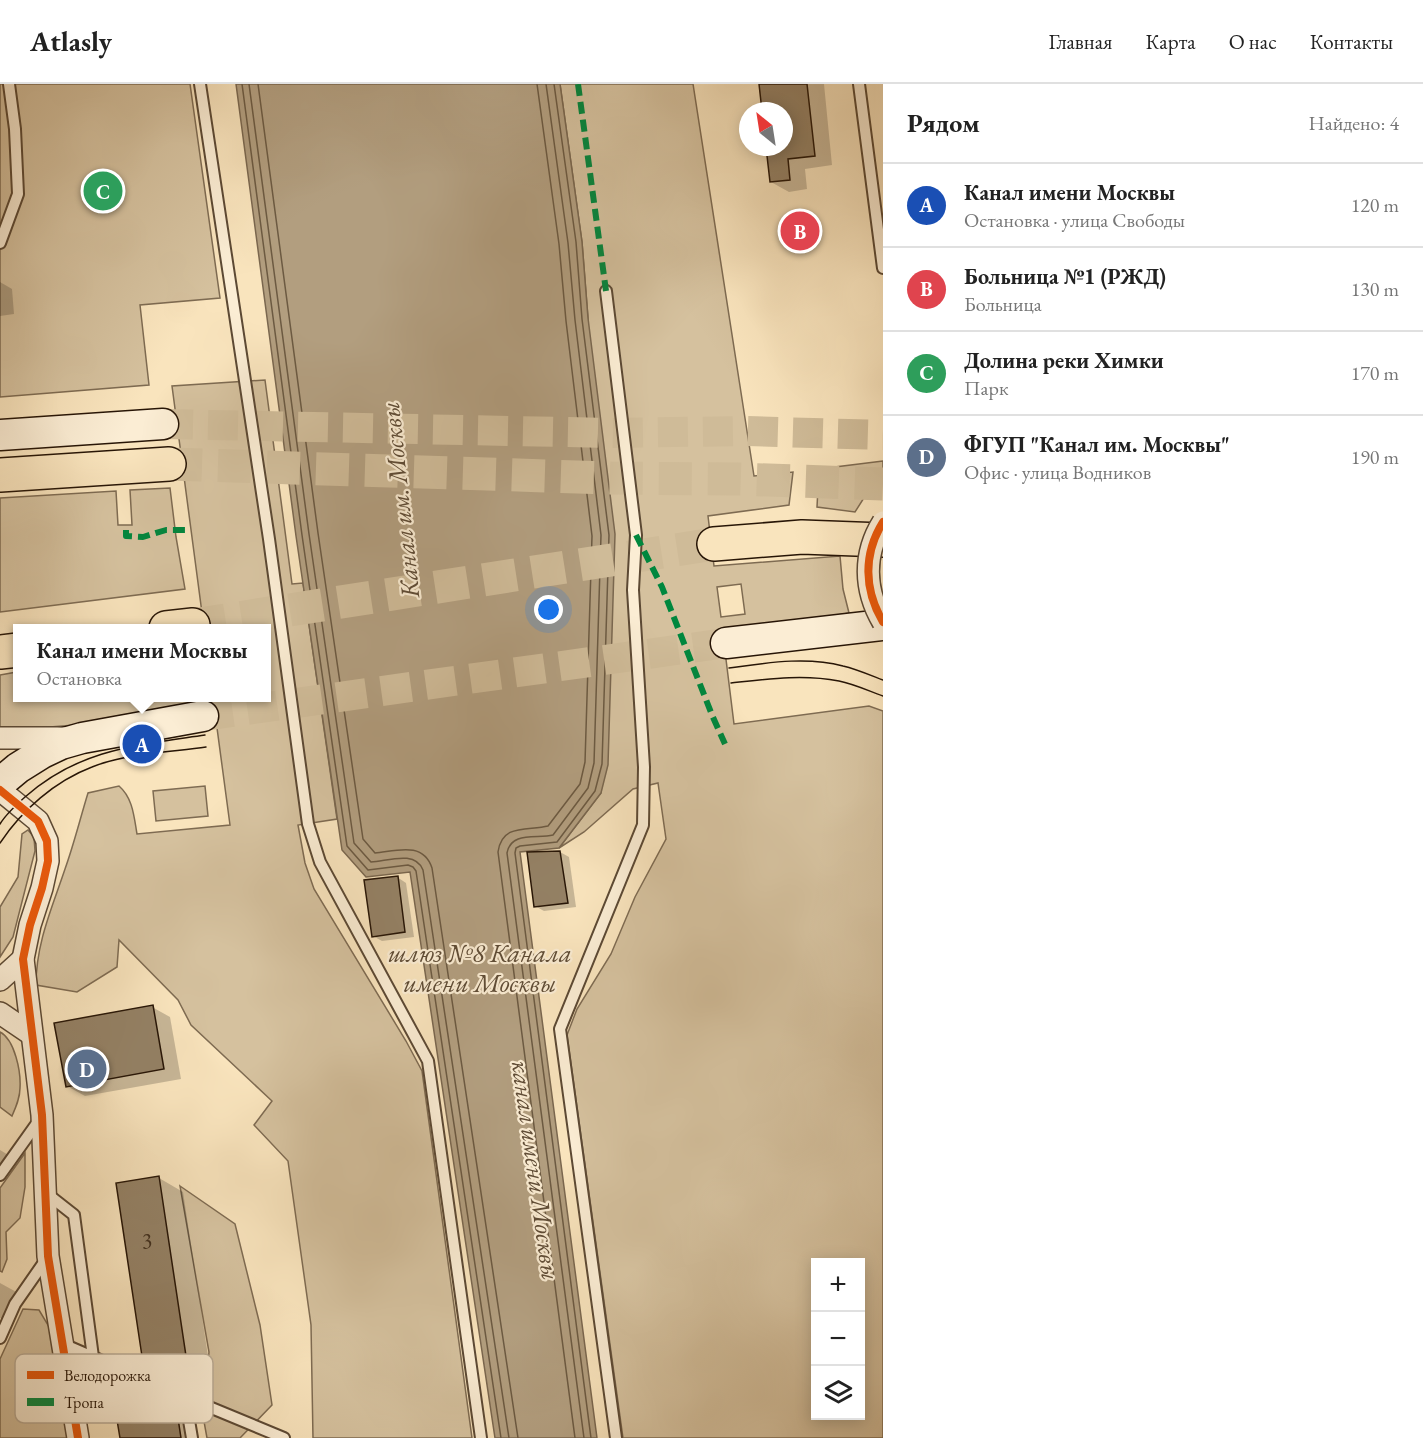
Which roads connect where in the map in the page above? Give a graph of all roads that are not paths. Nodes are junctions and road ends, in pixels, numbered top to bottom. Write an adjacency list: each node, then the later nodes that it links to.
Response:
1 (9, 84): 4 (lane)
2 (200, 84): 40 (lane)
3 (859, 84): 5 (lane)
4 (0, 243)
5 (883, 268)
6 (606, 291): 41 (lane)
7 (163, 424): 8 (main road)
8 (0, 435)
9 (169, 464): 10 (main road)
10 (0, 475)
11 (883, 522): 14 (street, bridge)
12 (883, 540): 13 (main road)
13 (714, 544)
14 (883, 623): 15 (main road)
15 (726, 643)
16 (203, 716): 18 (main road)
17 (0, 738): 18 (street)
18 (82, 738): 19 (main road)
19 (0, 783)
20 (0, 790): 21 (street)
21 (23, 959): 22 (street); 24 (street)
22 (0, 980)
23 (0, 1013): 24 (street)
24 (31, 1034): 25 (street)
25 (42, 1115): 26 (lane); 27 (street)
26 (0, 1175)
27 (46, 1193): 28 (street); 33 (lane)
28 (48, 1256): 29 (lane); 30 (street)
29 (0, 1338)
30 (63, 1344): 31 (street); 32 (lane)
31 (65, 1354)
32 (86, 1354)
33 (93, 1354)
34 (213, 1408): 39 (lane)
35 (76, 1423): 37 (street)
36 (190, 1423): 38 (lane)
37 (78, 1438)
38 (192, 1438)
39 (284, 1438)
40 (481, 1438)
41 (616, 1438)

